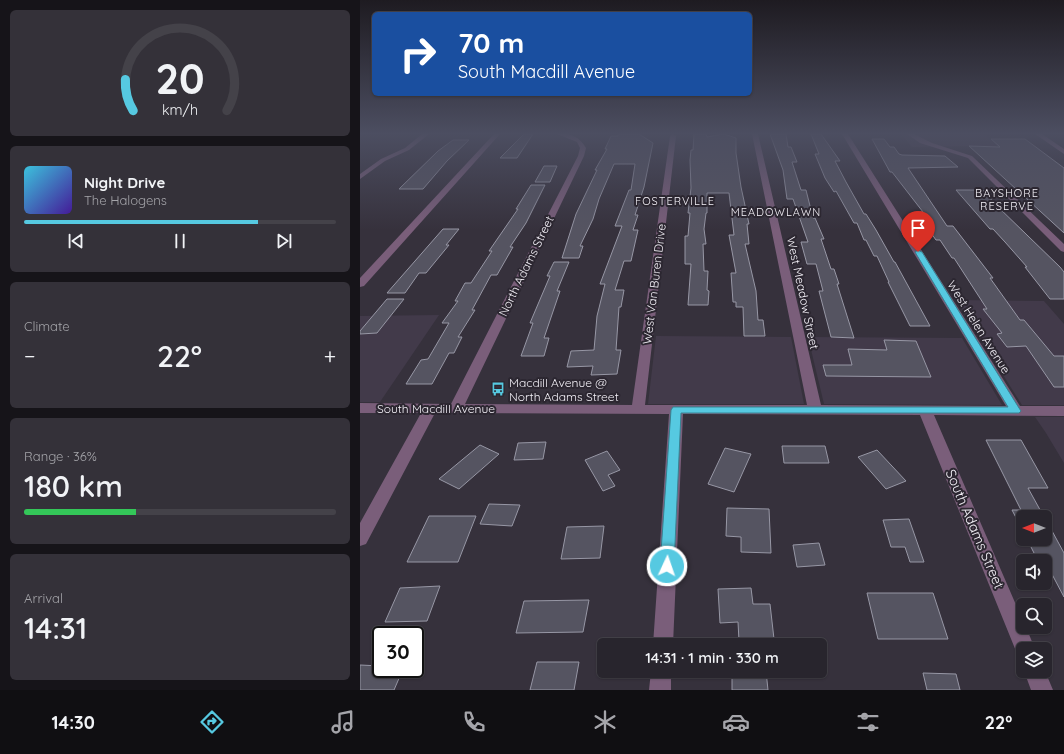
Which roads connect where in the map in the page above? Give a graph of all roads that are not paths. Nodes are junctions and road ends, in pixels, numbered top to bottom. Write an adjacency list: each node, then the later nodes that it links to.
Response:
1 (375, 166): 8 (street)
2 (468, 166): 10 (street)
3 (576, 166): 13 (street, North Adams Street)
4 (669, 166): 14 (street, West Van Buren Drive)
5 (762, 166): 16 (street, West Meadow Street)
6 (865, 166): 18 (street, West Helen Avenue)
7 (980, 166): 9 (street)
8 (360, 177)
9 (1064, 248)
10 (360, 284)
11 (360, 408): 12 (street, South Macdill Avenue)
12 (431, 408): 13 (street, South Macdill Avenue); 20 (street)
13 (456, 408): 14 (street, South Macdill Avenue)
14 (638, 409): 15 (street, South Macdill Avenue)
15 (676, 410): 16 (street, South Macdill Avenue); 21 (street)
16 (815, 410): 17 (street, South Macdill Avenue)
17 (925, 410): 18 (street, South Macdill Avenue); 22 (street, South Adams Street)
18 (1016, 411): 19 (street, South Macdill Avenue)
19 (1064, 411)
20 (360, 539)
21 (663, 638)
22 (1022, 642)
23 (661, 678): 25 (street)
24 (1037, 678): 26 (street)
25 (660, 690)
26 (1042, 690)

